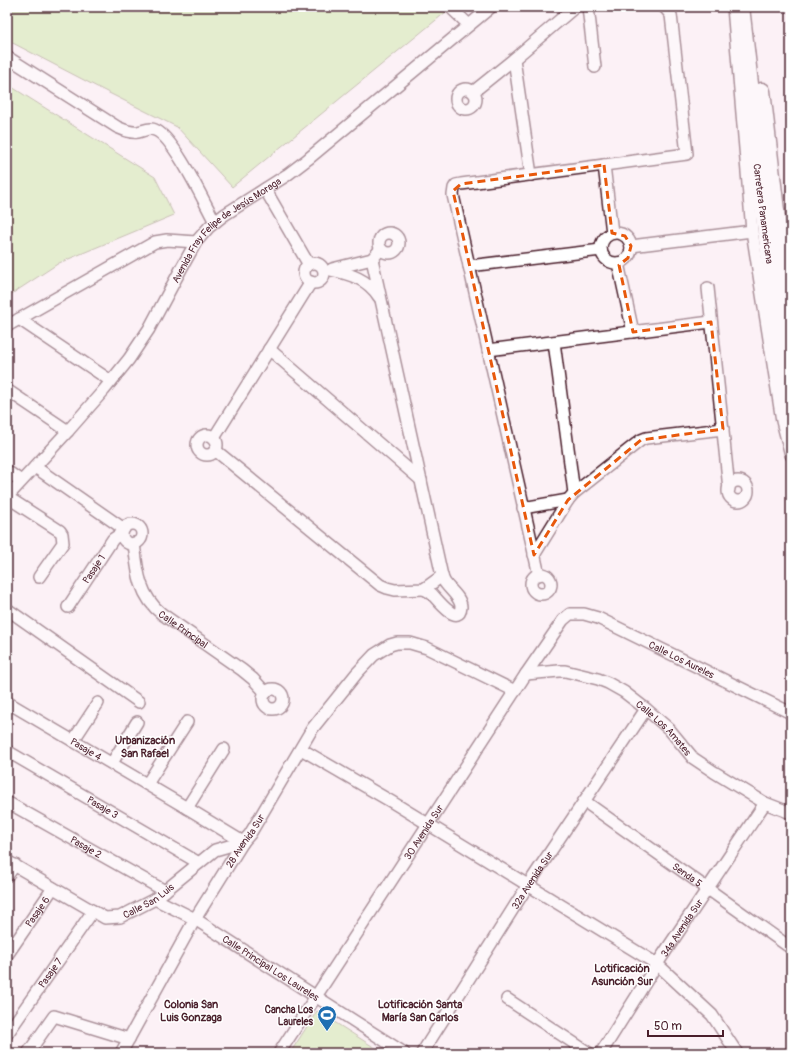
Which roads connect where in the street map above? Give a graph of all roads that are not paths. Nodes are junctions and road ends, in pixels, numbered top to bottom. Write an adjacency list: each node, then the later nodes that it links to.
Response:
1 (450, 7): 8 (street)
2 (491, 7): 8 (street, Avenida Fray Felipe de Jesús Moraga)
3 (575, 7): 10 (street)
4 (588, 7): 11 (street)
5 (664, 7): 13 (street)
6 (752, 7): 35 (highway, Carretera Panamericana)
7 (735, 8): 17 (street); 41 (highway, Carretera Panamericana)
8 (469, 25): 15 (street, Avenida Fray Felipe de Jesús Moraga)
9 (7, 57): 16 (street)
10 (514, 59): 12 (street); 14 (street)
11 (595, 68)
12 (473, 92)
13 (604, 165): 14 (street); 18 (street)
14 (532, 175): 26 (street)
15 (265, 189): 16 (street, Avenida Fray Felipe de Jesús Moraga); 25 (street)
16 (215, 222): 19 (street, Avenida Fray Felipe de Jesús Moraga)
17 (752, 231): 20 (street); 46 (street)
18 (612, 233): 20 (street); 22 (street)
19 (196, 242): 31 (street); 39 (street, Avenida Fray Felipe de Jesús Moraga)
20 (631, 246): 24 (street)
21 (381, 249): 23 (street)
22 (601, 250): 24 (street); 26 (street)
23 (372, 259): 27 (street); 30 (street)
24 (618, 263): 34 (street)
25 (309, 265): 27 (street); 28 (street)
26 (469, 266): 38 (street)
27 (327, 271): 28 (street); 30 (street)
28 (311, 282): 37 (street)
29 (708, 288): 32 (street)
30 (382, 302): 49 (street)
31 (19, 319): 33 (street); 39 (street)
32 (711, 322): 34 (street); 42 (street)
33 (7, 326)
34 (632, 332): 36 (street)
35 (791, 337)
36 (554, 342): 38 (street); 53 (street)
37 (269, 349): 44 (street); 49 (street)
38 (488, 350): 54 (street)
39 (111, 381): 43 (street, Avenida Fray Felipe de Jesús Moraga)
40 (7, 390): 43 (street)
41 (791, 421)
42 (723, 429): 51 (street); 53 (street)
43 (68, 431): 47 (street, Avenida Fray Felipe de Jesús Moraga)
44 (214, 438): 45 (street); 45 (street)
45 (215, 450): 61 (street)
46 (791, 455)
47 (35, 467): 50 (street, Avenida Fray Felipe de Jesús Moraga); 55 (street)
48 (7, 471): 50 (street)
49 (421, 480): 59 (street)
50 (21, 481): 52 (street, Avenida Fray Felipe de Jesús Moraga)
51 (729, 489)
52 (7, 497): 60 (street)
53 (571, 497): 54 (street); 57 (street)
54 (523, 508): 57 (street)
55 (123, 531): 56 (street); 56 (street); 62 (street, Pasaje 1)
56 (134, 543): 67 (street, Calle Principal)
57 (534, 555): 58 (street)
58 (538, 575)
59 (442, 576): 61 (street); 61 (street)
60 (39, 577)
61 (424, 589)
62 (68, 607)
63 (7, 609): 69 (street)
64 (570, 614): 65 (street, 30 Avenida Sur); 72 (street, Calle Los Aureles)
65 (526, 674): 66 (street, 30 Avenida Sur); 71 (street, Calle Los Amates)
66 (515, 691): 77 (street, 28 Avenida Sur); 86 (street, 30 Avenida Sur)
67 (266, 694)
68 (7, 702): 75 (street, Pasaje 4)
69 (139, 702)
70 (98, 703): 75 (street)
71 (646, 709): 82 (street, 32a Avenida Sur); 83 (street, Calle Los Amates)
72 (791, 713)
73 (137, 722): 79 (street)
74 (187, 722): 80 (street)
75 (73, 741): 79 (street, Pasaje 4)
76 (224, 749): 84 (street)
77 (300, 749): 86 (street); 87 (street, 28 Avenida Sur)
78 (7, 751): 89 (street, Pasaje 3)
79 (112, 763): 80 (street, Pasaje 4)
80 (147, 784): 84 (street, Pasaje 4)
81 (7, 802): 94 (street, Pasaje 2)
82 (584, 802): 91 (street, 32a Avenida Sur); 93 (street, Senda 5)
83 (765, 803): 85 (street, Calle Los Amates); 93 (street, 34a Avenida Sur)
84 (187, 808): 87 (street, Pasaje 4)
85 (791, 813)
86 (428, 824): 91 (street); 101 (street, 30 Avenida Sur)
87 (243, 842): 89 (street, Calle San Luis); 97 (street, 28 Avenida Sur)
88 (11, 863): 90 (street); 92 (street, Calle San Luis)
89 (199, 863): 94 (street, Calle San Luis)
90 (7, 876)
91 (528, 885): 100 (street); 109 (street, 32a Avenida Sur)
92 (53, 888): 96 (street, Calle San Luis); 99 (street, Pasaje 6)
93 (708, 888): 98 (street, Senda 5); 100 (street, 34a Avenida Sur)
94 (165, 891): 95 (street, Calle San Luis)
95 (155, 899): 96 (street, Calle San Luis); 97 (street, Calle Principal Los Laureles)
96 (93, 911): 103 (street, Pasaje 7)
97 (194, 919): 101 (street, Calle Principal Los Laureles); 104 (street, 28 Avenida Sur)
98 (791, 948)
99 (7, 955)
100 (657, 964): 111 (street, 34a Avenida Sur); 112 (street)
101 (316, 996): 107 (street, 30 Avenida Sur); 108 (street, Calle Principal Los Laureles)
102 (506, 999): 110 (street)
103 (7, 1034)
104 (129, 1039): 105 (street); 106 (street, 28 Avenida Sur)
105 (28, 1053)
106 (121, 1053)
107 (279, 1053)
108 (404, 1053)
109 (422, 1053)
110 (589, 1053)
111 (601, 1053)
112 (736, 1053)

